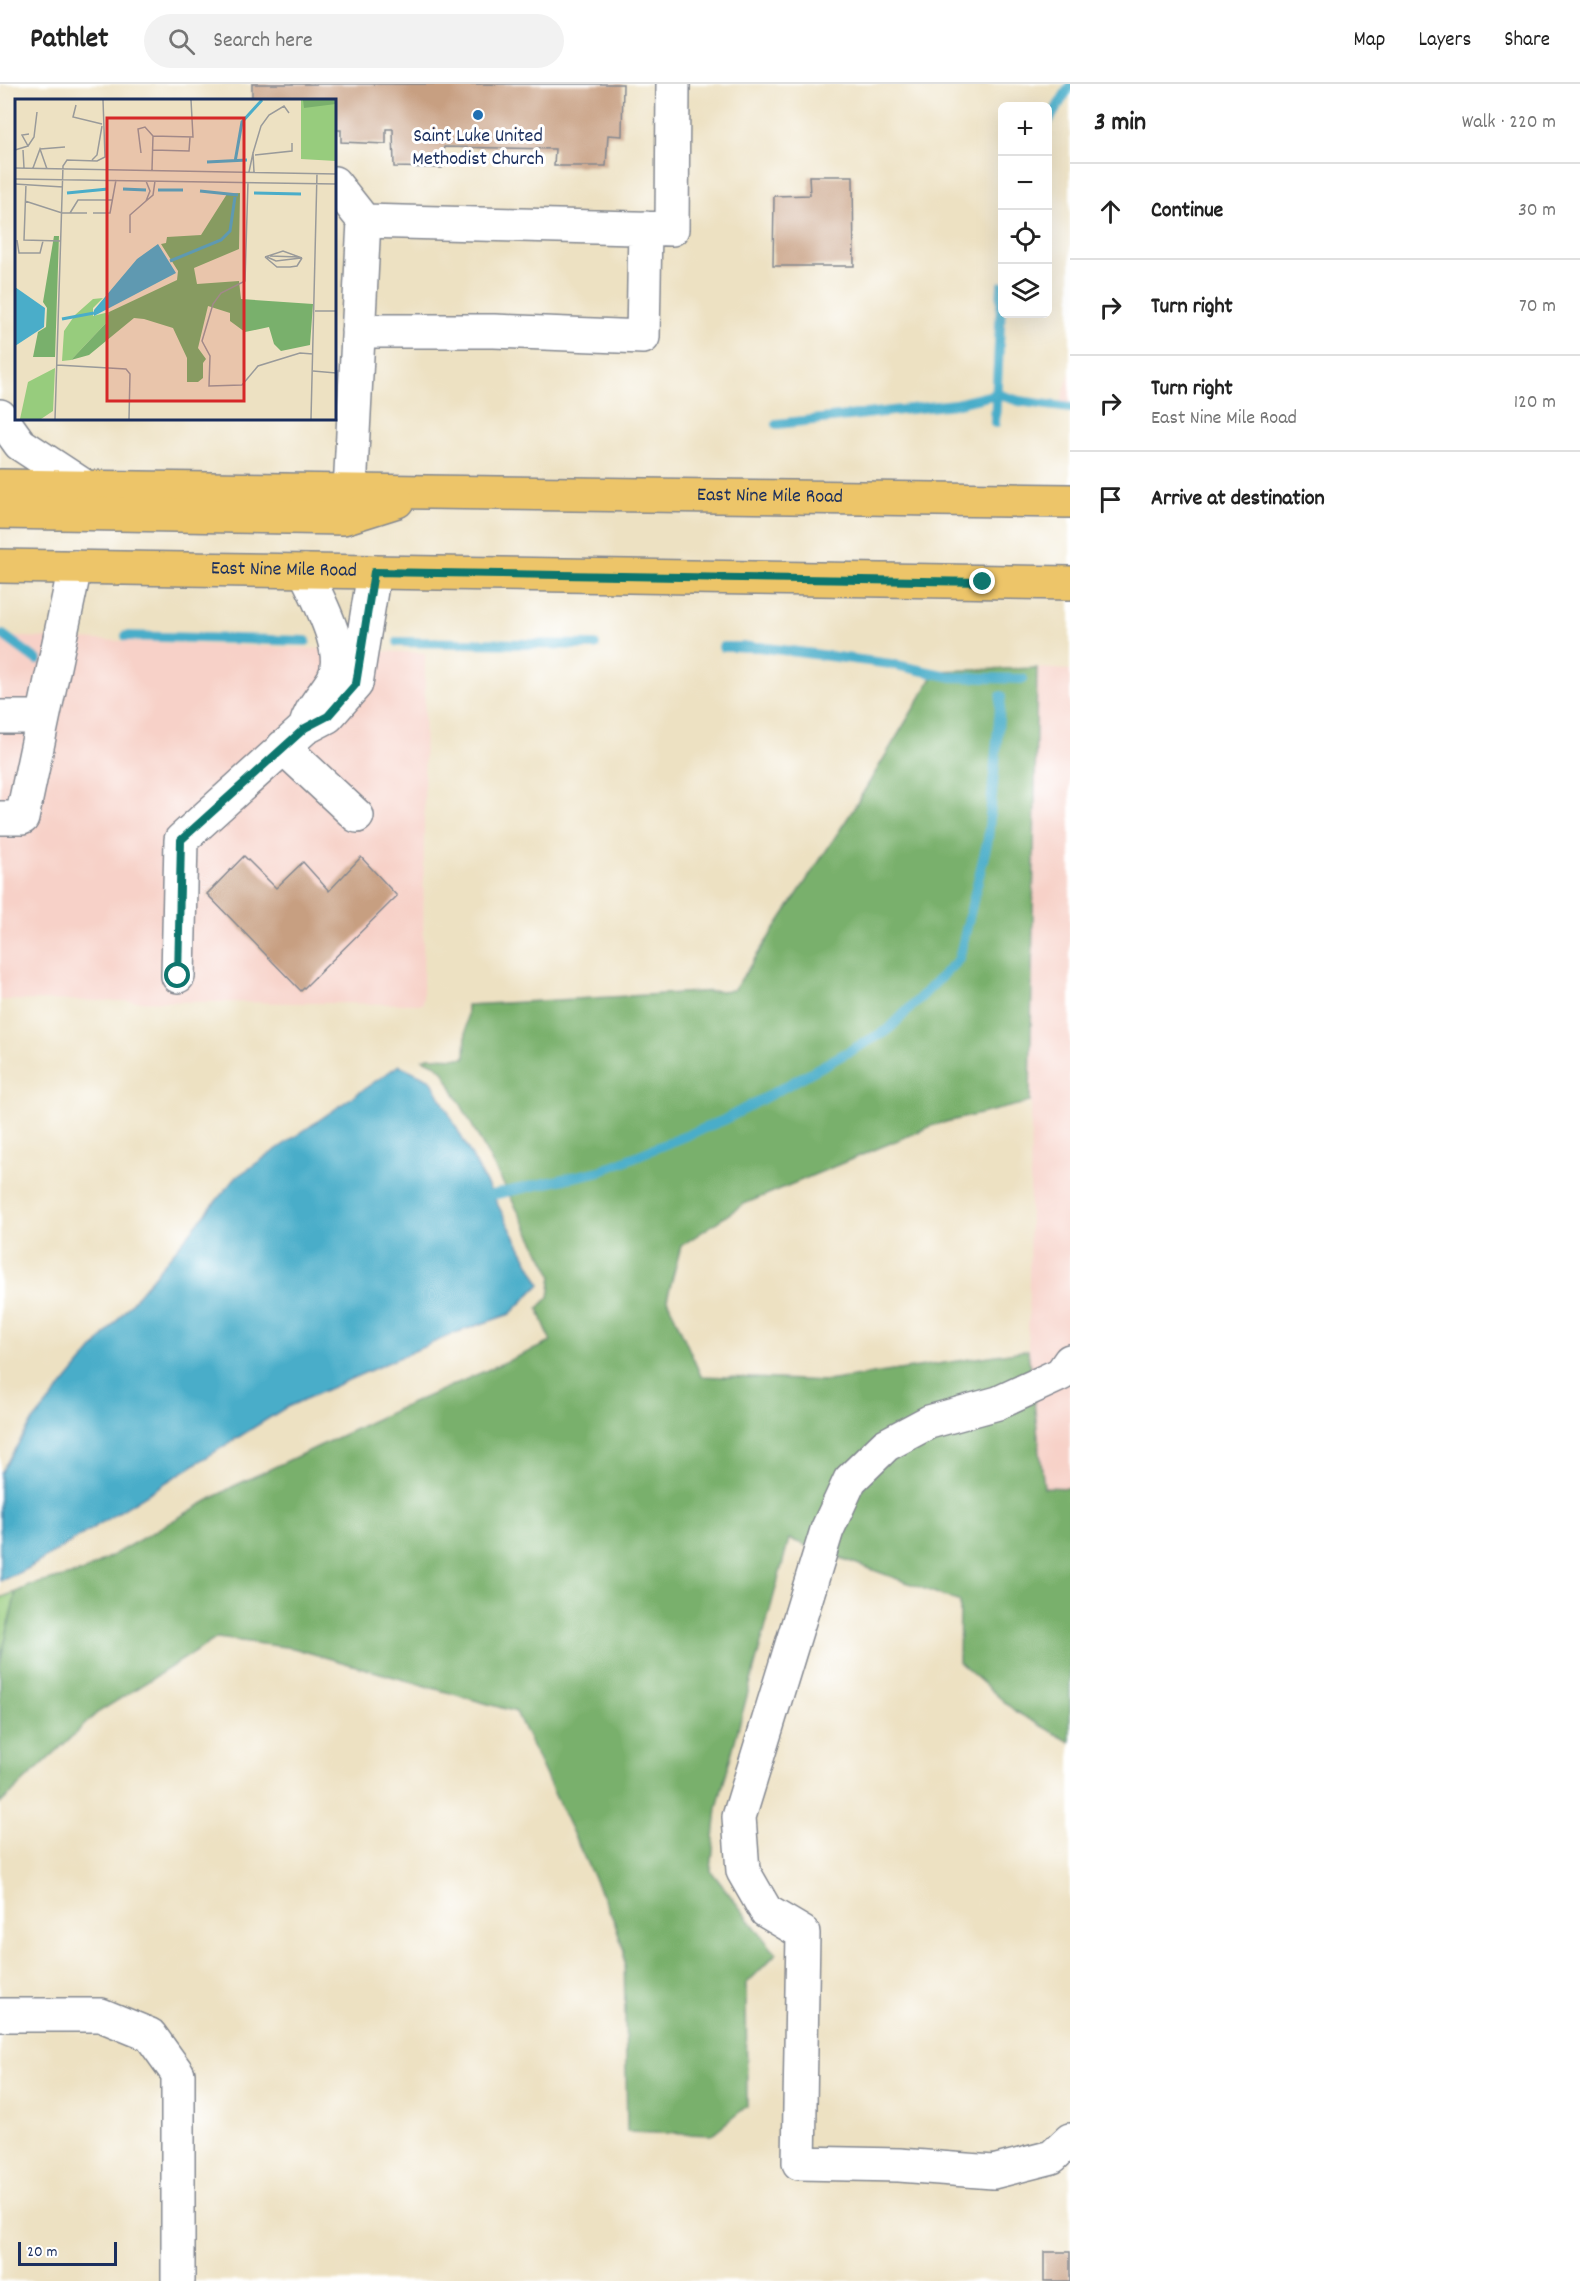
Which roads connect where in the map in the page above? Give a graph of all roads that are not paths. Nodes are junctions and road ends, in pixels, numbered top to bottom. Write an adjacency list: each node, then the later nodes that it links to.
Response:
1 (673, 84): 3 (street)
2 (345, 200): 3 (street); 4 (street)
3 (645, 228): 4 (street)
4 (358, 331): 8 (street)
5 (0, 416): 7 (street)
6 (0, 486): 7 (main road, East Nine Mile Road)
7 (87, 488): 8 (main road, East Nine Mile Road)
8 (350, 491): 9 (main road, East Nine Mile Road)
9 (425, 492): 10 (main road, East Nine Mile Road); 11 (main road)
10 (1070, 501)
11 (0, 512)
12 (0, 566): 13 (main road, East Nine Mile Road)
13 (75, 567): 14 (main road, East Nine Mile Road); 18 (street)
14 (305, 571): 15 (main road, East Nine Mile Road); 19 (street)
15 (374, 572): 16 (main road, East Nine Mile Road); 19 (street)
16 (1070, 583)
17 (0, 717): 18 (street)
18 (43, 717): 21 (street)
19 (294, 737): 20 (street); 22 (street)
20 (357, 816)
21 (0, 818)
22 (178, 976)
23 (1070, 1361): 25 (street)
24 (0, 2015): 26 (street)
25 (1070, 2140)
26 (178, 2281)

